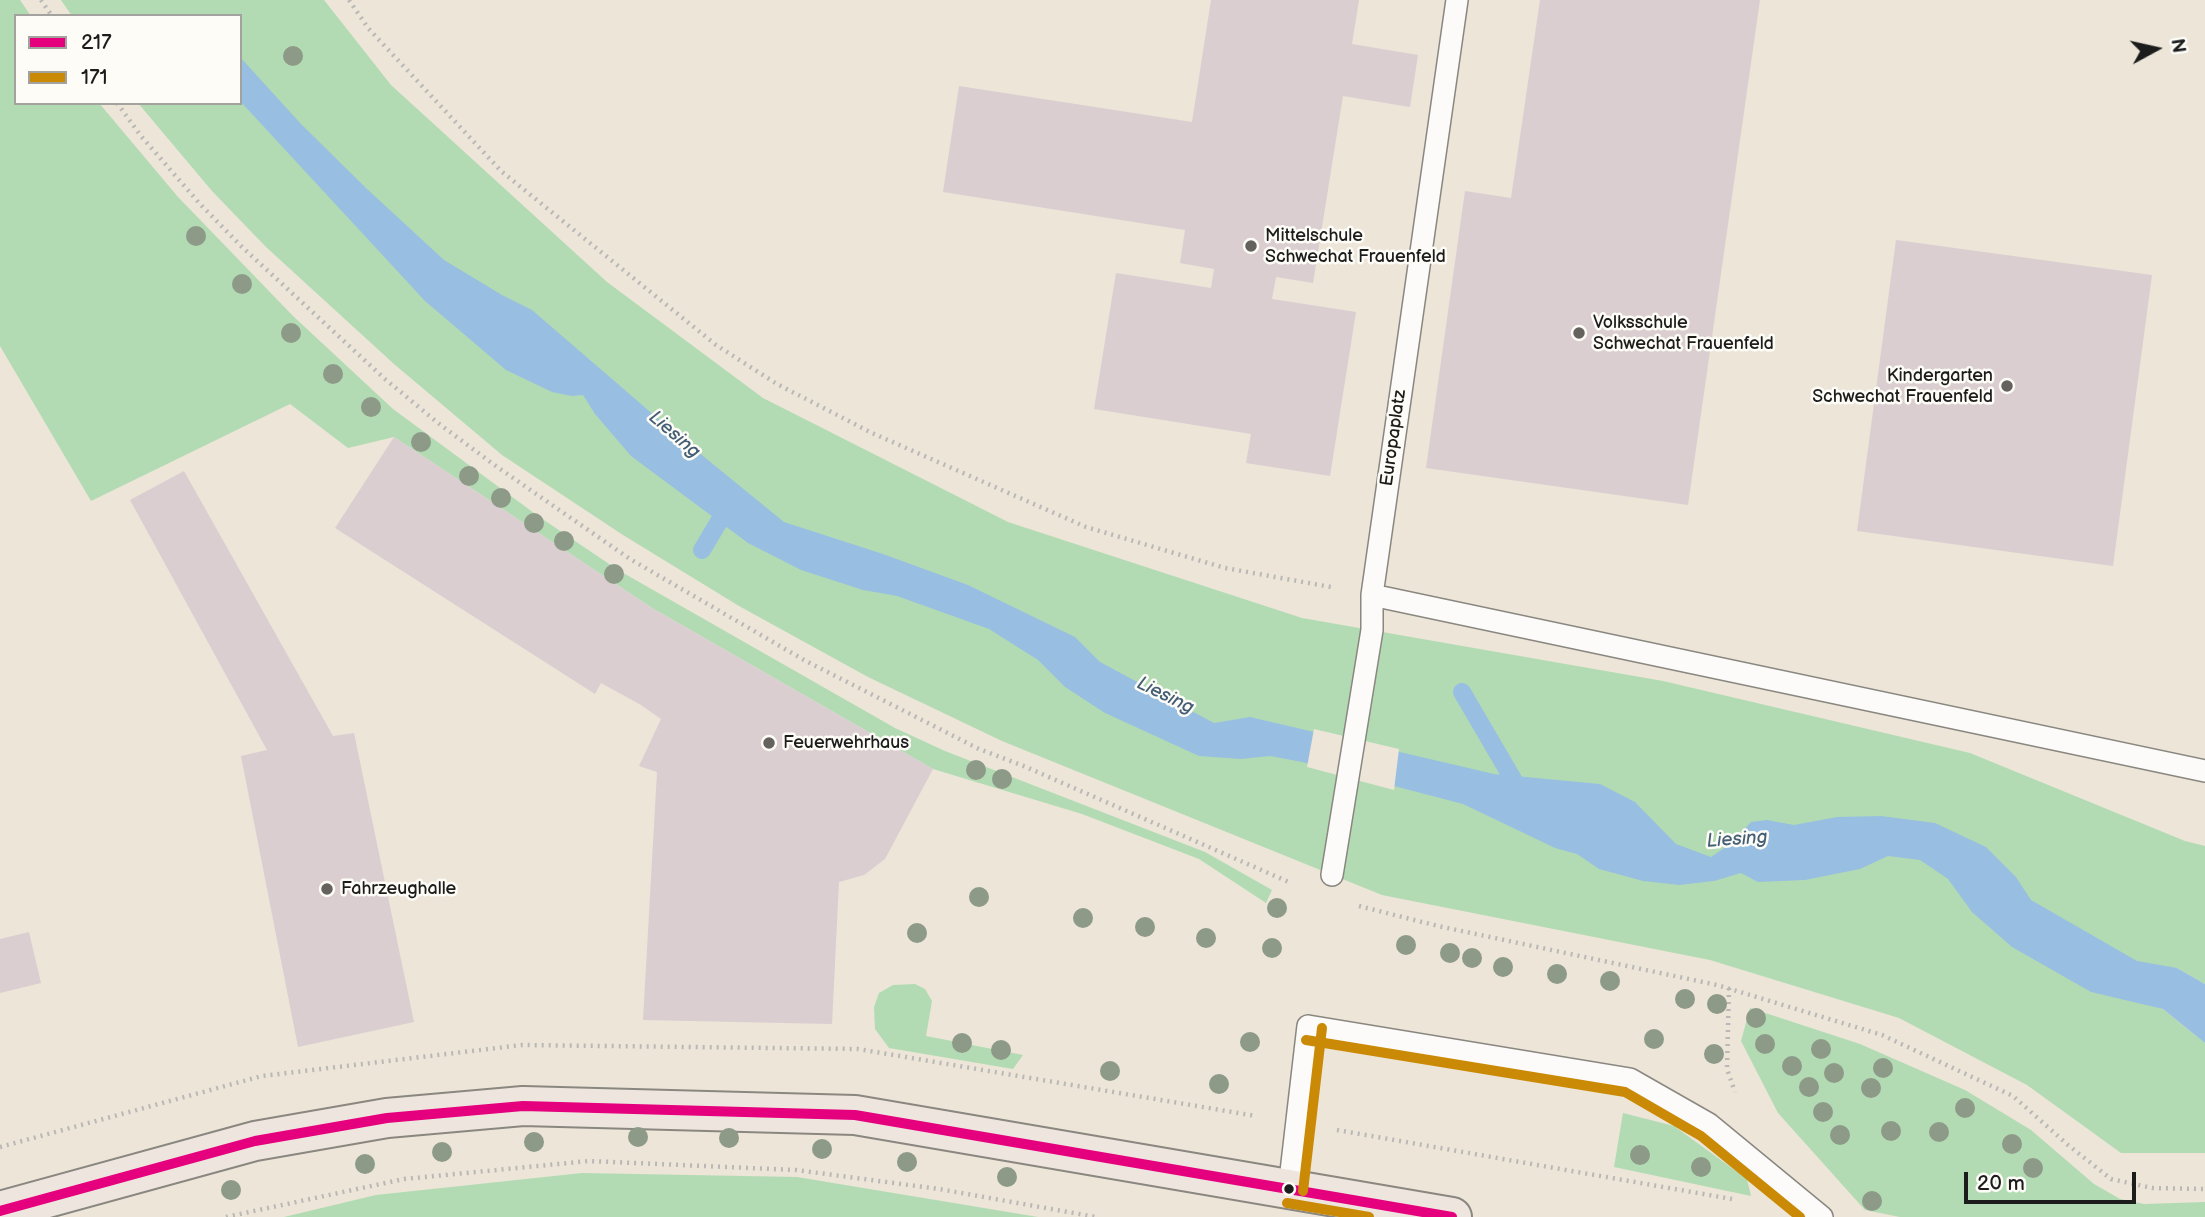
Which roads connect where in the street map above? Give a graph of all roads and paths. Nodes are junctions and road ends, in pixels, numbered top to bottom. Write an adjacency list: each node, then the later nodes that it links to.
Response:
1 (349, 0): 4 (path)
2 (1457, 0): 4 (lane, Europaplatz)
3 (118, 105): 7 (path)
4 (1371, 595): 5 (lane); 6 (lane, Europaplatz)
5 (2205, 771)
6 (1332, 875)
7 (1296, 884)
8 (1353, 904): 9 (path)
9 (1729, 988): 11 (path); 14 (path)
10 (858, 1049): 12 (path)
11 (1738, 1101)
12 (1298, 1123): 13 (lane); 15 (path); 20 (lane)
13 (1289, 1189): 16 (main road); 19 (main road)
14 (2205, 1189)
15 (1742, 1201)
16 (0, 1211)
17 (226, 1217): 18 (path)
18 (1096, 1217)
19 (1452, 1217)
20 (1822, 1217)

